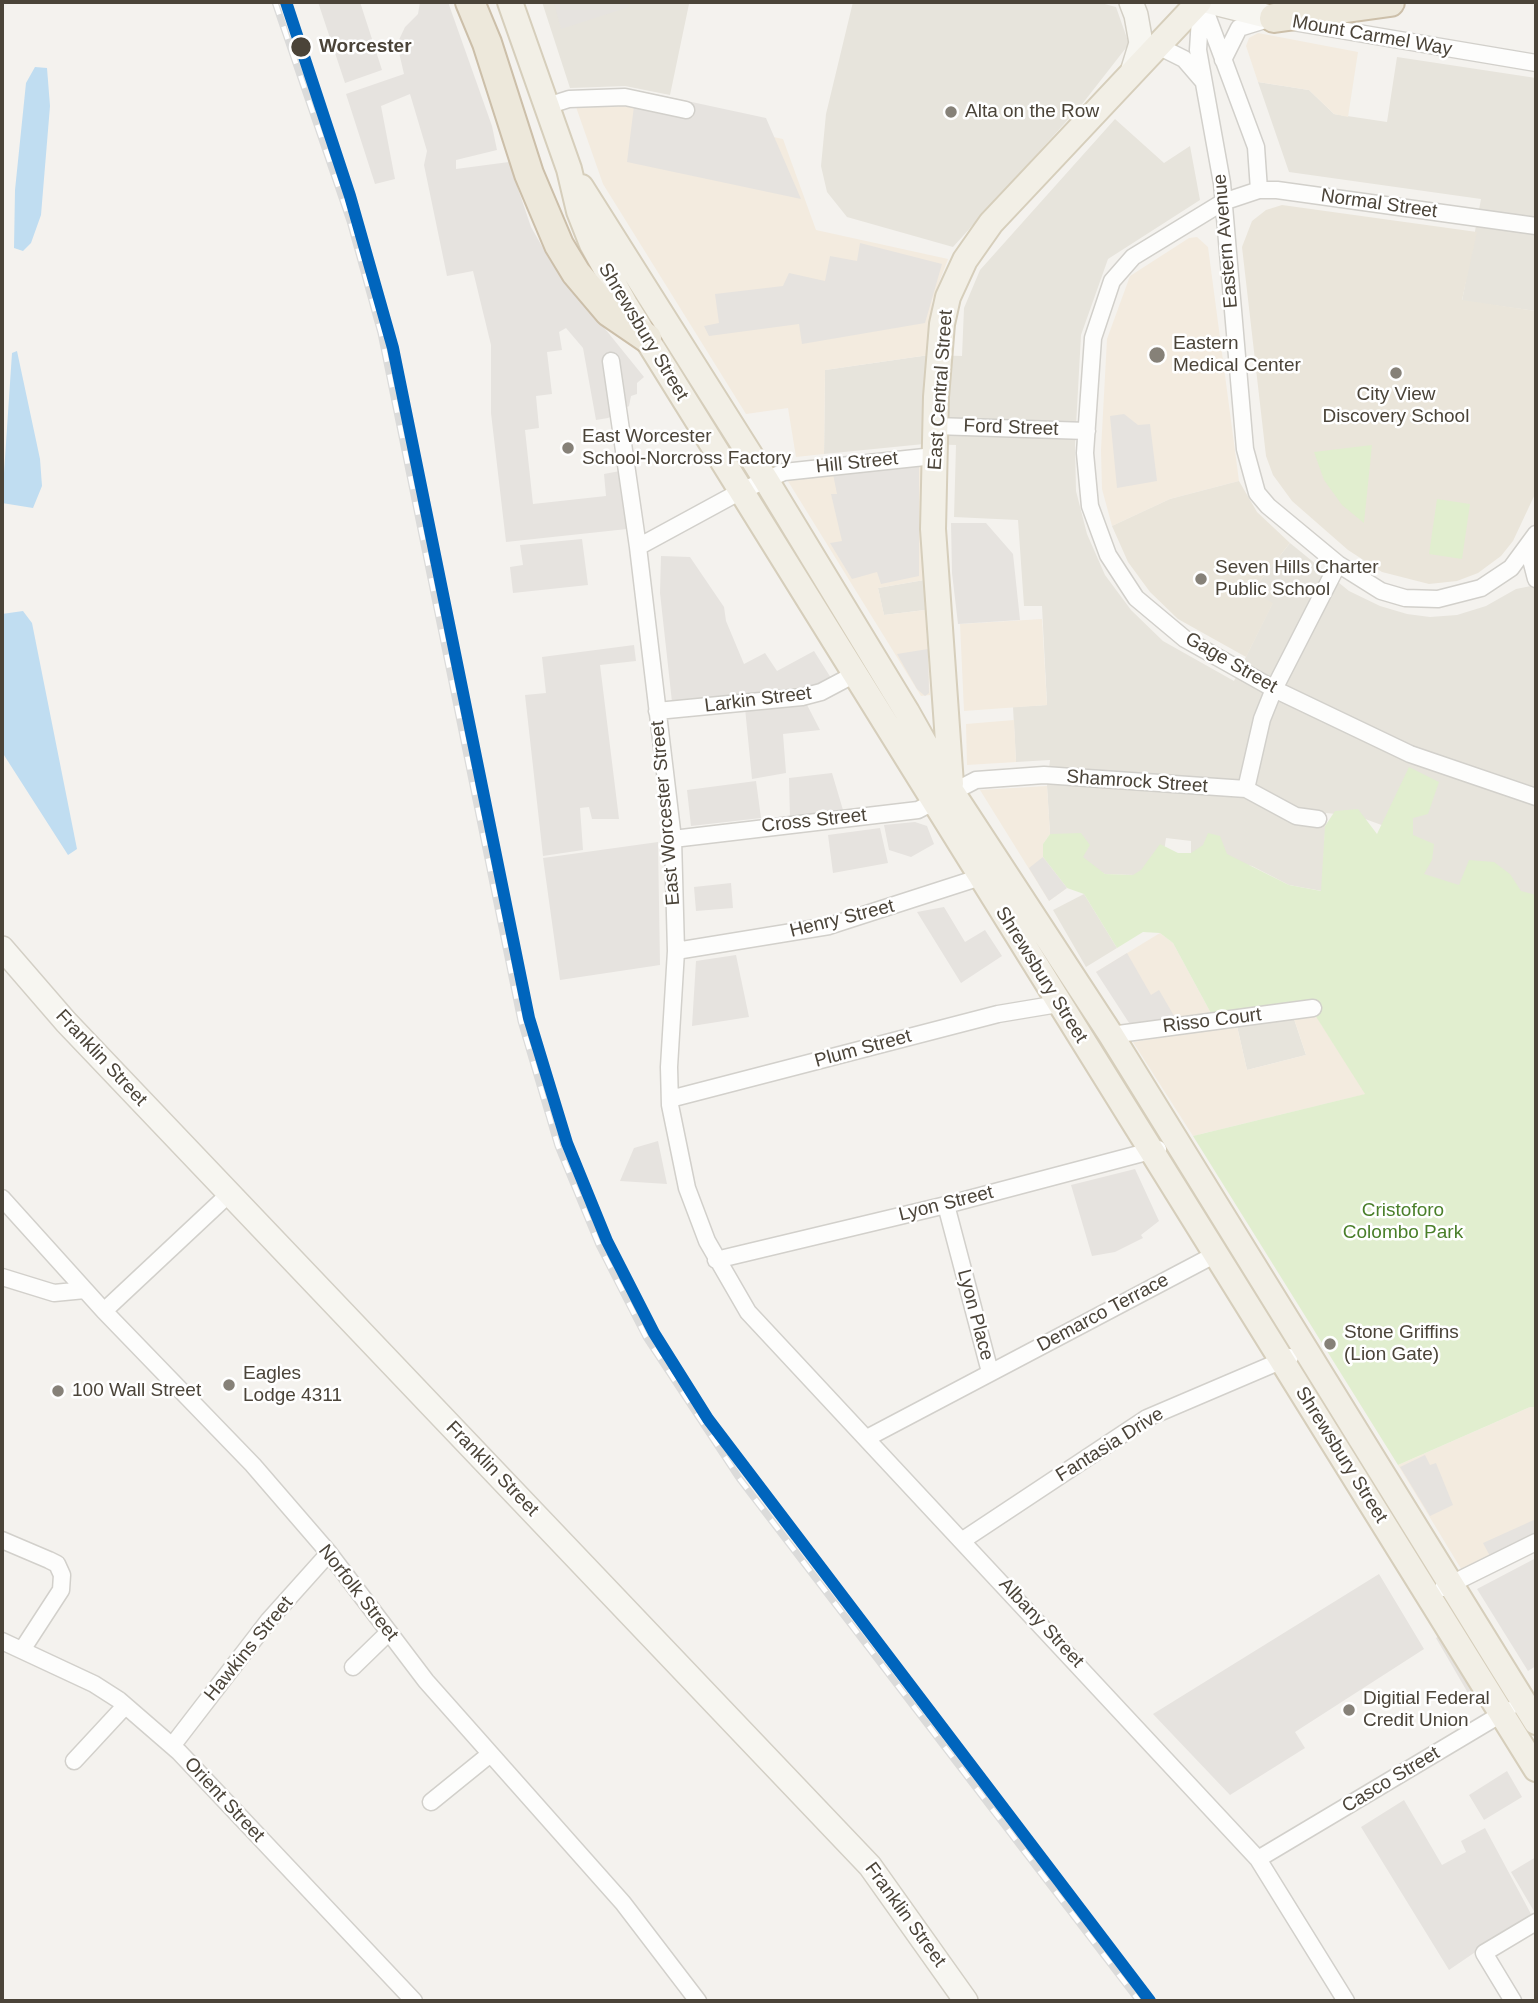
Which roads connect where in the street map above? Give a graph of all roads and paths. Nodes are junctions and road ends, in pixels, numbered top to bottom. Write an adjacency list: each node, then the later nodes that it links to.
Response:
1 (510, 2): 13 (main road, Shrewsbury Street)
2 (1131, 2): 11 (main road)
3 (1200, 2): 8 (main road, East Central Street); 9 (street, Eastern Avenue); 12 (street, Eastern Avenue)
4 (1210, 2): 7 (main road, Mount Carmel Way)
5 (1390, 2): 7 (highway)
6 (474, 11): 19 (highway)
7 (1274, 18): 9 (street); 10 (street, Mount Carmel Way)
8 (1156, 45): 11 (main road, East Central Street); 12 (street)
9 (1223, 60): 16 (street, Eastern Avenue)
10 (1536, 63)
11 (1133, 69): 21 (main road, East Central Street)
12 (1204, 82): 17 (street, Eastern Avenue)
13 (547, 106): 14 (street); 15 (main road, Shrewsbury Street)
14 (686, 110)
15 (569, 169): 19 (main road, Shrewsbury Street); 24 (main road, Shrewsbury Street)
16 (1259, 190): 17 (street, Normal Street); 18 (street, Normal Street)
17 (1223, 202): 22 (street, Gage Street); 28 (street, Eastern Avenue)
18 (1536, 226)
19 (647, 338): 25 (main road, Shrewsbury Street)
20 (611, 361): 27 (street, East Worcester Street)
21 (935, 426): 22 (street, Ford Street); 23 (main road, East Central Street)
22 (1087, 431): 31 (street, Gage Street)
23 (934, 456): 24 (street, Hill Street); 32 (main road, East Central Street)
24 (766, 480): 25 (street, Hill Street); 34 (main road, Shrewsbury Street)
25 (741, 491): 27 (street, Hill Street); 30 (main road, Shrewsbury Street)
26 (1532, 541): 28 (street, Eastern Avenue); 29 (street)
27 (639, 548): 33 (street, East Worcester Street)
28 (1338, 564): 31 (street)
29 (1536, 579)
30 (855, 674): 33 (street, Larkin Street); 37 (main road, Shrewsbury Street)
31 (1274, 689): 35 (street); 36 (street, Gage Street)
32 (944, 706): 34 (main road); 37 (main road, East Central Street)
33 (657, 711): 40 (street, East Worcester Street)
34 (907, 712): 37 (main road, Shrewsbury Street)
35 (1246, 789): 37 (street, Shamrock Street); 38 (street, Shamrock Street)
36 (1536, 797)
37 (943, 798): 39 (main road, East Central Street); 40 (street, Cross Street); 41 (main road, Shrewsbury Street)
38 (1318, 819)
39 (950, 830): 41 (main road, Shrewsbury Street)
40 (673, 839): 43 (street, East Worcester Street)
41 (991, 873): 43 (street, Henry Street); 44 (main road, Shrewsbury Street); 46 (main road, Shrewsbury Street)
42 (2, 948): 50 (main road, Franklin Street)
43 (676, 951): 47 (street, East Worcester Street)
44 (1058, 1004): 47 (street, Plum Street); 49 (main road, Shrewsbury Street)
45 (1313, 1008): 46 (street, Risso Court)
46 (1111, 1035): 48 (main road, Shrewsbury Street)
47 (670, 1099): 54 (street, East Worcester Street)
48 (1176, 1144): 49 (street, Lyon Street); 58 (main road, Shrewsbury Street)
49 (1151, 1151): 52 (street, Lyon Street); 53 (main road, Shrewsbury Street)
50 (229, 1194): 57 (street); 84 (main road, Franklin Street)
51 (2, 1198): 56 (street, Norfolk Street)
52 (946, 1205): 54 (street, Lyon Street); 59 (street, Lyon Place)
53 (1216, 1254): 58 (main road, Shrewsbury Street); 59 (street, Demarco Terrace)
54 (716, 1260): 60 (street, Albany Street)
55 (2, 1277): 56 (street)
56 (85, 1290): 57 (street, Norfolk Street)
57 (104, 1311): 64 (street, Norfolk Street)
58 (1294, 1356): 62 (street, Fantasia Drive); 65 (main road, Shrewsbury Street); 66 (main road, Shrewsbury Street)
59 (990, 1372): 60 (street, Lyon Place)
60 (867, 1438): 62 (street, Albany Street)
61 (2, 1540): 69 (street)
62 (963, 1540): 80 (street, Albany Street)
63 (1536, 1542): 65 (street)
64 (329, 1553): 67 (street, Norfolk Street); 75 (street, Hawkins Street)
65 (1451, 1583): 66 (street); 71 (main road, Shrewsbury Street)
66 (1429, 1597): 73 (main road, Shrewsbury Street)
67 (388, 1633): 70 (street); 76 (street, Norfolk Street)
68 (2, 1641): 69 (street, Orient Street)
69 (22, 1650): 72 (street, Orient Street)
70 (353, 1667)
71 (1524, 1700): 73 (street, Casco Street); 74 (main road, Shrewsbury Street)
72 (125, 1706): 75 (street, Orient Street); 77 (street)
73 (1503, 1713): 78 (main road, Shrewsbury Street); 80 (street, Casco Street)
74 (1536, 1722)
75 (172, 1746): 82 (street, Orient Street)
76 (489, 1755): 79 (street); 83 (street, Norfolk Street)
77 (75, 1761)
78 (1536, 1769)
79 (431, 1802)
80 (1258, 1859): 85 (street, Albany Street)
81 (1536, 1922): 86 (street)
82 (414, 2001)
83 (698, 2001)
84 (966, 2001)
85 (1346, 2001)
86 (1513, 2001)

